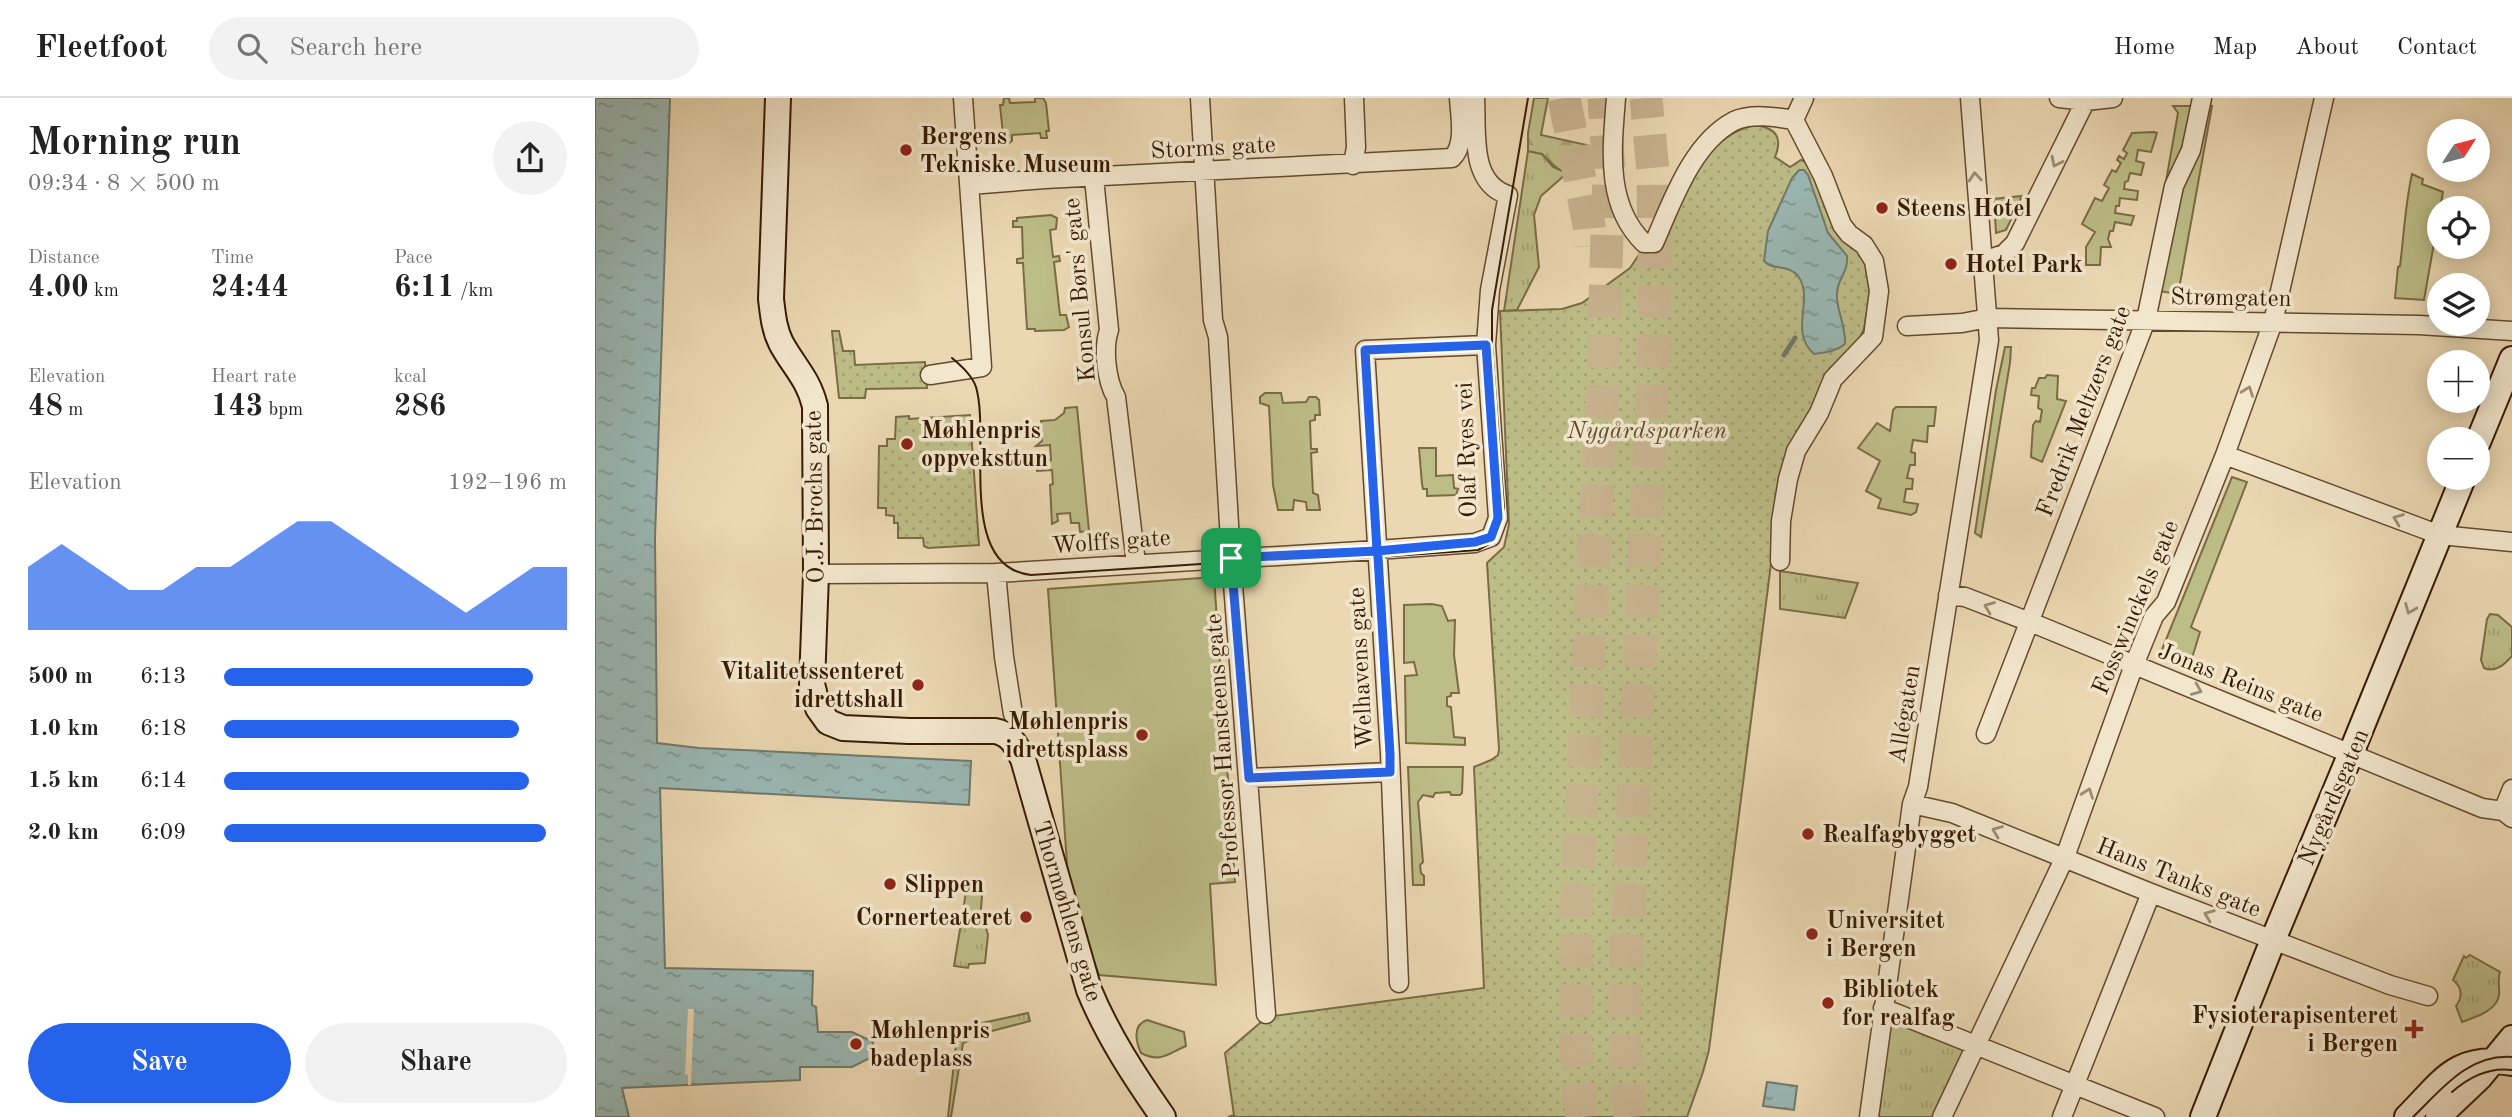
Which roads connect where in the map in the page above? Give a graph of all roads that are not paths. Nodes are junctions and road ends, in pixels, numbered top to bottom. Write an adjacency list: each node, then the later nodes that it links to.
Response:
1 (778, 98): 40 (main road, O.J. Brochs gate)
2 (963, 98): 19 (street)
3 (1200, 98): 17 (street, Professor Hansteens gate)
4 (1354, 98): 16 (street)
5 (1459, 98): 16 (street, Storms gate)
6 (1475, 98): 26 (street, Olaf Ryes vei)
7 (1616, 98): 15 (street)
8 (1804, 98): 15 (street)
9 (1970, 98): 20 (street, Allégaten, one-way to 9)
10 (2059, 98): 14 (street)
11 (2113, 98): 14 (street)
12 (2202, 98): 22 (street, Fredrik Meltzers gate)
13 (2324, 98): 23 (street, Fosswinckels gate)
14 (2087, 99): 20 (street, one-way to 20)
15 (1794, 120): 37 (street)
16 (1353, 165): 17 (street, Storms gate)
17 (1205, 171): 18 (street, Storms gate); 36 (street, Professor Hansteens gate)
18 (1094, 178): 19 (street, Storms gate); 38 (street, Konsul Børs' gate)
19 (970, 185): 28 (street)
20 (1981, 262): 21 (street, Allégaten)
21 (1988, 318): 22 (street, Strømgaten); 24 (street, Strømgaten); 41 (street, Allégaten)
22 (2146, 320): 23 (street, Strømgaten); 42 (street, Fredrik Meltzers gate)
23 (2273, 322): 25 (street, Strømgaten); 30 (street, Fosswinckels gate, one-way to 23)
24 (1907, 326)
25 (2512, 331)
26 (1486, 345): 33 (street, Olaf Ryes vei); 35 (street, Welhavens gate)
27 (2512, 359): 29 (main road)
28 (930, 375)
29 (2484, 427)
30 (2225, 455): 32 (street, one-way to 30); 43 (street, Fosswinckels gate)
31 (2458, 490): 32 (main road, Nygårdsgaten)
32 (2439, 535): 34 (street); 46 (main road, Nygårdsgaten, one-way to 46)
33 (1491, 537): 35 (street, Wolffs gate)
34 (2512, 542)
35 (1377, 551): 36 (street, Wolffs gate); 47 (street, Welhavens gate)
36 (1231, 558): 38 (street, Wolffs gate); 48 (street, Professor Hansteens gate)
37 (1780, 561)
38 (1136, 563): 39 (street, Wolffs gate)
39 (996, 573): 40 (street, Wolffs gate); 44 (street, Thormøhlens gate)
40 (816, 574): 44 (main road, O.J. Brochs gate)
41 (1948, 595): 42 (street, Jonas Reins gate, one-way to 41); 50 (street, Allégaten)
42 (2029, 622): 43 (street, Jonas Reins gate); 45 (street, Fredrik Meltzers gate)
43 (2134, 665): 46 (street, Jonas Reins gate, one-way to 46); 52 (street, Fosswinckels gate, one-way to 43)
44 (1010, 725): 63 (main road, Thormøhlens gate)
45 (1986, 734)
46 (2351, 753): 51 (street, Jonas Reins gate); 54 (main road, Nygårdsgaten)
47 (1390, 772): 48 (street); 55 (street, Welhavens gate)
48 (1249, 778): 58 (street, Professor Hansteens gate)
49 (2512, 789): 51 (street)
50 (1912, 804): 52 (street, Hans Tanks gate, one-way to 50); 57 (street, Allégaten)
51 (2507, 814)
52 (2065, 857): 53 (street, Hans Tanks gate); 60 (street, Fosswinckels gate)
53 (2151, 893): 54 (street, Hans Tanks gate, one-way to 53); 62 (street)
54 (2273, 940): 56 (street, Hans Tanks gate); 68 (main road, Nygårdsgaten)
55 (1399, 983)
56 (2428, 996)
57 (1882, 1008): 60 (street); 64 (street, Allégaten)
58 (1266, 1014)
59 (2512, 1038): 61 (main road)
60 (1976, 1044): 62 (street); 65 (street, Fosswinckels gate)
61 (2503, 1062): 69 (main road); 70 (main road)
62 (2075, 1086): 66 (street); 67 (street)
63 (1163, 1117)
64 (1868, 1117)
65 (1942, 1117)
66 (2062, 1117)
67 (2155, 1117)
68 (2203, 1117)
69 (2407, 1117)
70 (2438, 1117)

